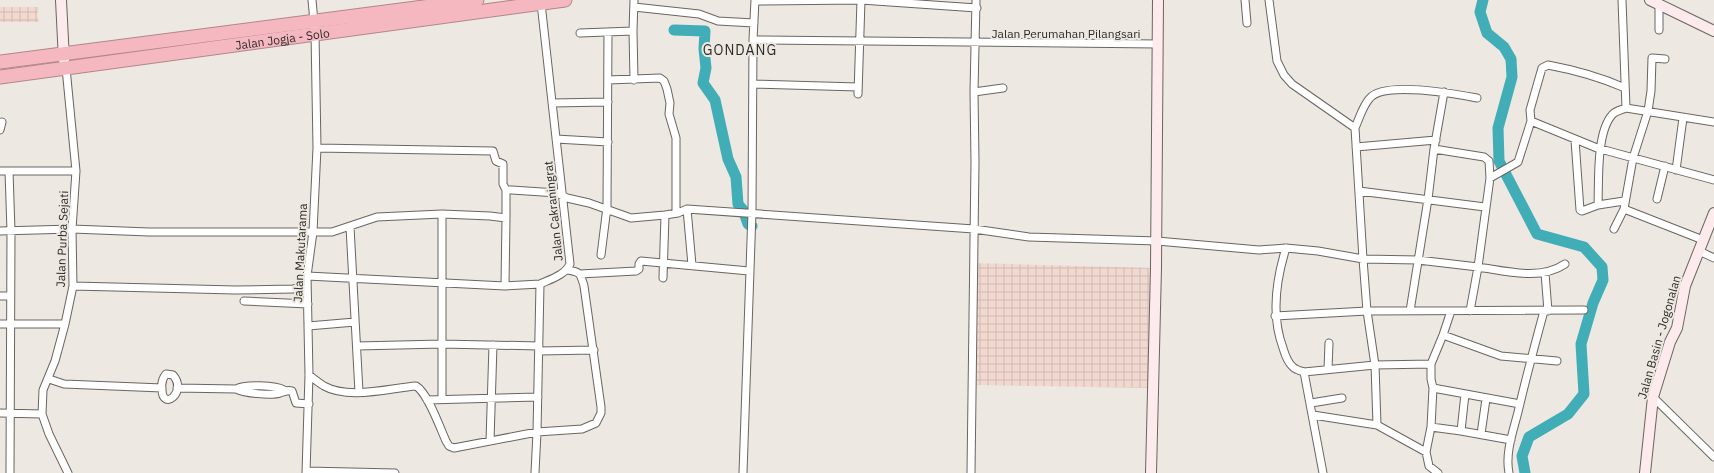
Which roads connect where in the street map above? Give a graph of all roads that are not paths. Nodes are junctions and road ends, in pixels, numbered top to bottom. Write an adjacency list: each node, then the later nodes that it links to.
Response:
1 (61, 0): 27 (street)
2 (312, 0): 17 (street, Jalan Makutarama)
3 (477, 0): 17 (highway, Jalan Jogja - Solo)
4 (565, 0): 12 (highway, Jalan Jogja - Solo)
5 (755, 0): 6 (street); 15 (street)
6 (862, 0): 14 (street); 24 (street)
7 (1158, 0): 26 (street)
8 (1246, 0): 16 (street)
9 (1268, 0): 47 (street)
10 (1622, 0): 36 (street)
11 (1653, 1): 18 (street); 20 (street)
12 (540, 3): 17 (highway, Jalan Jogja - Solo); 41 (street, Jalan Cakraningrat)
13 (634, 3): 15 (street); 19 (street)
14 (977, 4): 25 (street)
15 (754, 23): 23 (street)
16 (1247, 23)
17 (314, 28): 27 (highway, Jalan Jogja - Solo); 30 (highway, Jalan Jogja - Solo); 53 (street, Jalan Makutarama)
18 (1659, 30)
19 (634, 31): 21 (street); 33 (street)
20 (1714, 31)
21 (608, 32): 22 (street); 32 (street)
22 (580, 33)
23 (753, 40): 24 (street, Jalan Perumahan Pilangsari); 34 (street)
24 (860, 40): 25 (street, Jalan Perumahan Pilangsari); 34 (street)
25 (975, 43): 26 (street, Jalan Perumahan Pilangsari); 37 (street)
26 (1158, 44): 88 (street)
27 (63, 53): 29 (highway, Jalan Jogja - Solo); 30 (street)
28 (1665, 59): 43 (street)
29 (0, 62)
30 (66, 68): 31 (highway, Jalan Jogja - Solo); 61 (street, Jalan Purba Sejati)
31 (0, 77)
32 (608, 80): 33 (street); 40 (street)
33 (634, 80): 75 (street)
34 (753, 84): 74 (street)
35 (1003, 88): 37 (street)
36 (1625, 88): 42 (street); 45 (street)
37 (974, 92): 82 (street)
38 (1444, 92): 39 (street); 47 (street); 49 (street)
39 (1477, 98)
40 (608, 102): 41 (street); 51 (street)
41 (552, 103): 48 (street, Jalan Cakraningrat)
42 (1626, 108): 43 (street); 55 (street)
43 (1648, 111): 44 (street); 56 (street)
44 (1683, 118): 46 (street); 58 (street)
45 (1531, 121): 50 (street); 62 (street)
46 (1714, 122)
47 (1355, 128): 52 (street)
48 (556, 139): 51 (street); 66 (street, Jalan Cakraningrat)
49 (1436, 140): 52 (street); 54 (street)
50 (1574, 140): 55 (street); 69 (street)
51 (608, 142): 73 (street)
52 (1356, 147): 65 (street)
53 (317, 148): 64 (street); 86 (street, Jalan Makutarama)
54 (1434, 149): 62 (street); 67 (street)
55 (1600, 149): 56 (street); 69 (street)
56 (1633, 158): 57 (street); 70 (street)
57 (1665, 166): 58 (street); 68 (street)
58 (1676, 170): 63 (street)
59 (0, 171): 60 (street)
60 (9, 171): 61 (street); 85 (street)
61 (76, 171): 81 (street, Jalan Purba Sejati)
62 (1493, 177): 71 (street)
63 (1714, 180)
64 (506, 190): 66 (street); 79 (street)
65 (1359, 191): 67 (street); 92 (street)
66 (562, 196): 73 (street); 98 (street, Jalan Cakraningrat)
67 (1428, 199): 71 (street); 93 (street)
68 (1657, 199)
69 (1598, 205): 70 (street)
70 (1624, 205): 83 (street); 87 (street)
71 (1485, 207): 97 (street)
72 (687, 209): 74 (street); 75 (street); 96 (street)
73 (606, 210): 78 (street); 91 (street)
74 (752, 212): 82 (street); 99 (street)
75 (676, 213): 78 (street)
76 (1714, 213): 87 (street, Jalan Basin - Jogonalan)
77 (442, 214): 79 (street); 80 (street); 105 (street)
78 (665, 215): 94 (street)
79 (506, 218): 109 (street)
80 (350, 227): 86 (street); 103 (street)
81 (72, 229): 85 (street); 86 (street); 108 (street, Jalan Purba Sejati)
82 (974, 229): 88 (street); 175 (street)
83 (1614, 229)
84 (0, 231): 85 (street)
85 (11, 231): 111 (street)
86 (313, 232): 102 (street, Jalan Makutarama)
87 (1704, 240): 90 (street, Jalan Basin - Jogonalan)
88 (1157, 241): 89 (street); 176 (street)
89 (1286, 248): 92 (street); 120 (street)
90 (1705, 254): 147 (street, Jalan Basin - Jogonalan)
91 (600, 256)
92 (1363, 259): 93 (street); 115 (street)
93 (1418, 260): 97 (street); 116 (street)
94 (664, 264): 96 (street); 101 (street); 104 (street)
95 (1565, 264): 100 (street)
96 (692, 265): 99 (street)
97 (1478, 267): 100 (street); 118 (street)
98 (567, 270): 101 (street); 106 (street, Jalan Cakraningrat)
99 (750, 272): 174 (street)
100 (1545, 273): 119 (street)
101 (580, 274): 132 (street)
102 (307, 276): 103 (street); 107 (street, Jalan Makutarama)
103 (353, 277): 105 (street); 121 (street)
104 (663, 278)
105 (443, 282): 109 (street); 128 (street)
106 (540, 284): 109 (street); 131 (street)
107 (307, 285): 108 (street); 113 (street, Jalan Makutarama)
108 (73, 286): 124 (street, Jalan Purba Sejati)
109 (504, 286)
110 (0, 296): 111 (street)
111 (10, 296): 123 (street)
112 (244, 301): 113 (street)
113 (308, 304): 125 (street, Jalan Makutarama)
114 (1584, 310): 119 (street)
115 (1367, 311): 116 (street); 120 (street); 136 (street)
116 (1410, 311): 117 (street)
117 (1451, 311): 118 (street); 126 (street)
118 (1470, 311): 119 (street)
119 (1546, 311): 133 (street)
120 (1276, 316): 138 (street)
121 (355, 322): 125 (street); 130 (street)
122 (0, 324): 123 (street)
123 (9, 324): 124 (street); 157 (street)
124 (65, 324): 140 (street, Jalan Purba Sejati)
125 (308, 326): 139 (street, Jalan Makutarama)
126 (1443, 336): 133 (street); 135 (street)
127 (1329, 343): 137 (street)
128 (442, 344): 129 (street); 130 (street); 148 (street)
129 (493, 345): 131 (street); 149 (street)
130 (357, 346): 144 (street)
131 (539, 349): 132 (street); 146 (street)
132 (594, 350): 163 (street)
133 (1531, 358): 134 (street); 155 (street)
134 (1557, 361)
135 (1431, 364): 136 (street); 143 (street)
136 (1375, 365): 137 (street); 160 (street)
137 (1328, 369): 138 (street)
138 (1304, 372): 153 (street)
139 (309, 375): 144 (street); 154 (street, Jalan Makutarama)
140 (49, 379): 141 (street); 158 (street, Jalan Purba Sejati)
141 (162, 388): 142 (street); 142 (street)
142 (177, 388): 154 (street)
143 (1433, 388): 145 (street); 161 (street)
144 (359, 392): 152 (street)
145 (1465, 394): 151 (street); 162 (street)
146 (538, 397): 149 (street); 163 (street)
147 (1653, 397): 168 (street); 180 (street, Jalan Basin - Jogonalan)
148 (442, 398): 149 (street); 152 (street)
149 (492, 398): 166 (street)
150 (1342, 398): 153 (street)
151 (1486, 399): 155 (street); 164 (street)
152 (427, 400): 166 (street)
153 (1311, 403): 159 (street)
154 (309, 404): 169 (street, Jalan Makutarama)
155 (1520, 404): 165 (street)
156 (0, 413): 157 (street)
157 (11, 413): 158 (street); 170 (street)
158 (42, 414): 171 (street, Jalan Purba Sejati)
159 (1313, 415): 160 (street); 177 (street)
160 (1378, 425): 167 (street)
161 (1431, 427): 162 (street); 167 (street)
162 (1460, 431): 164 (street)
163 (537, 432): 166 (street); 173 (street)
164 (1481, 434): 165 (street)
165 (1511, 440): 179 (street)
166 (490, 442)
167 (1426, 452): 178 (street)
168 (1714, 457)
169 (306, 472): 172 (street)
170 (10, 473)
171 (68, 473)
172 (395, 473)
173 (535, 473)
174 (743, 473)
175 (971, 473)
176 (1150, 473)
177 (1323, 473)
178 (1438, 473)
179 (1509, 473)
180 (1645, 473)

